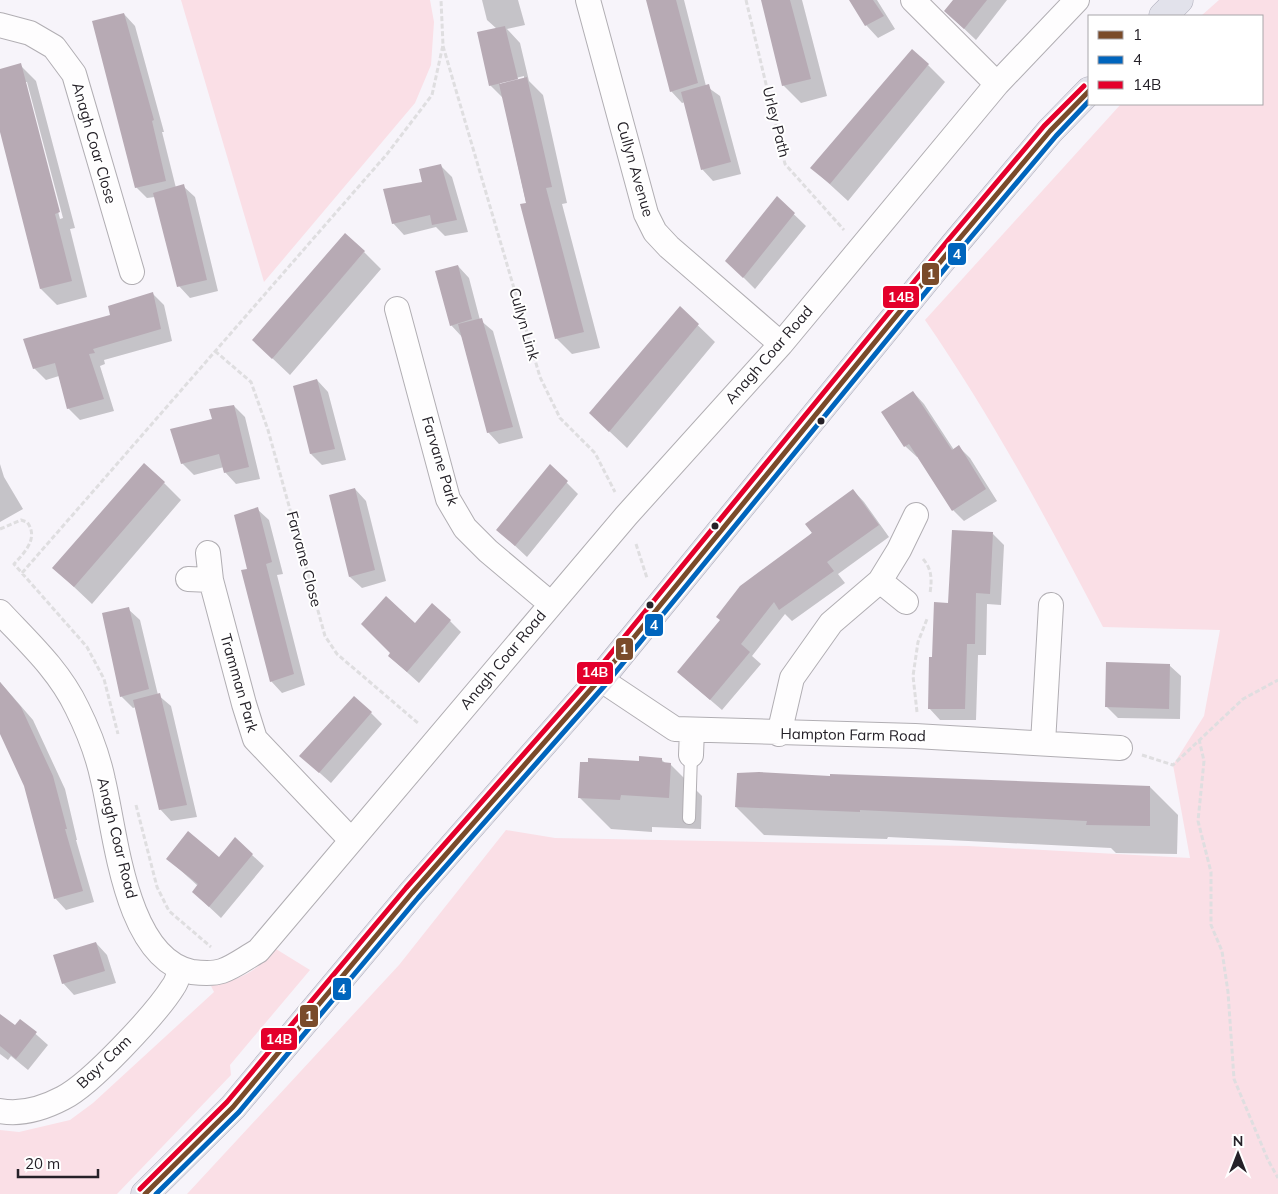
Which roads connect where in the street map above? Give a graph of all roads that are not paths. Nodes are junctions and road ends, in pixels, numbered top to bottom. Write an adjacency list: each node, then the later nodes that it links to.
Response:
1 (588, 0): 11 (street, Cullyn Avenue)
2 (913, 0): 7 (street)
3 (1077, 0): 7 (street, Anagh Coar Road)
4 (1179, 0): 5 (highway)
5 (1164, 15)
6 (0, 25): 9 (street, Anagh Coar Close)
7 (997, 84): 11 (street, Anagh Coar Road)
8 (1088, 92): 19 (highway)
9 (132, 272)
10 (397, 309): 16 (street, Farvane Park)
11 (781, 344): 16 (street, Anagh Coar Road)
12 (916, 515): 14 (street)
13 (208, 553): 26 (street, Tramman Park)
14 (880, 581): 15 (street); 21 (street)
15 (906, 602)
16 (551, 604): 26 (street, Anagh Coar Road)
17 (1052, 605): 22 (street)
18 (0, 612): 27 (street, Anagh Coar Road)
19 (600, 679): 20 (street, Hampton Farm Road); 29 (highway)
20 (692, 730): 21 (street, Hampton Farm Road); 24 (street)
21 (778, 734): 22 (street, Hampton Farm Road)
22 (1043, 744): 23 (street, Hampton Farm Road)
23 (1120, 748)
24 (691, 755): 25 (lane)
25 (688, 818)
26 (351, 840): 27 (street, Anagh Coar Road)
27 (181, 969): 28 (street, Bayr Cam)
28 (0, 1111)
29 (145, 1194)

